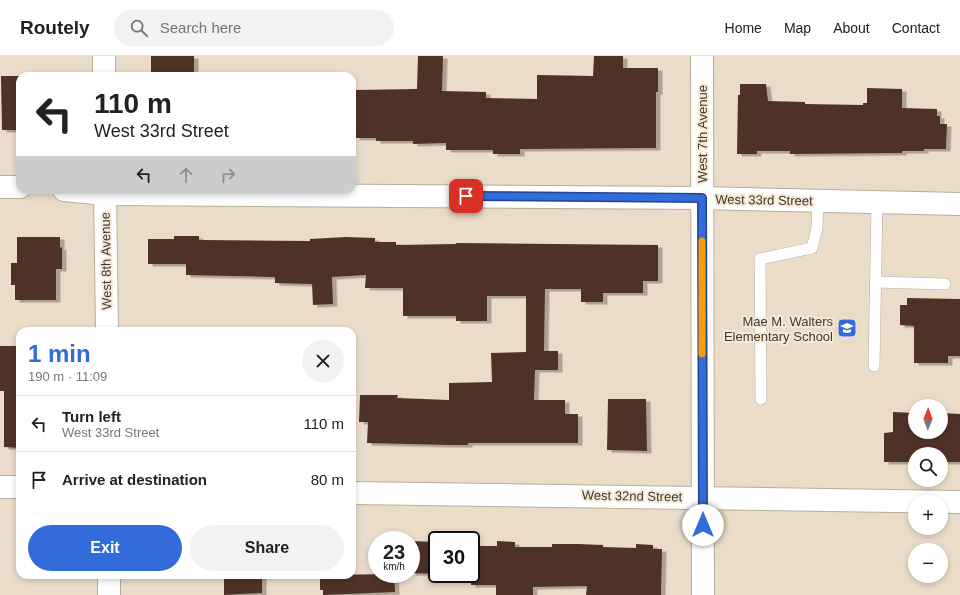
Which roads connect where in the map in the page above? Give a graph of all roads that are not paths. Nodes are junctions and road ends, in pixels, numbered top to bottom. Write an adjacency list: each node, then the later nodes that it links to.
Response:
1 (104, 56): 3 (street)
2 (702, 56): 8 (street, West 7th Avenue)
3 (104, 72)
4 (0, 186): 5 (street)
5 (16, 187)
6 (105, 194): 14 (street, West 8th Avenue)
7 (304, 194): 8 (street, West 33rd Street)
8 (702, 198): 9 (street, West 33rd Street); 20 (street, West 7th Avenue)
9 (818, 201): 10 (street, West 33rd Street); 16 (lane)
10 (877, 202): 11 (street, West 33rd Street); 12 (lane)
11 (960, 204)
12 (876, 282): 13 (lane); 15 (lane)
13 (945, 284)
14 (107, 327)
15 (874, 366)
16 (761, 399)
17 (0, 486): 18 (street)
18 (16, 487)
19 (356, 493): 20 (street, West 32nd Street)
20 (703, 497): 21 (street, West 32nd Street); 24 (street, West 7th Avenue)
21 (960, 502)
22 (109, 579): 23 (street)
23 (109, 595)
24 (703, 595)

